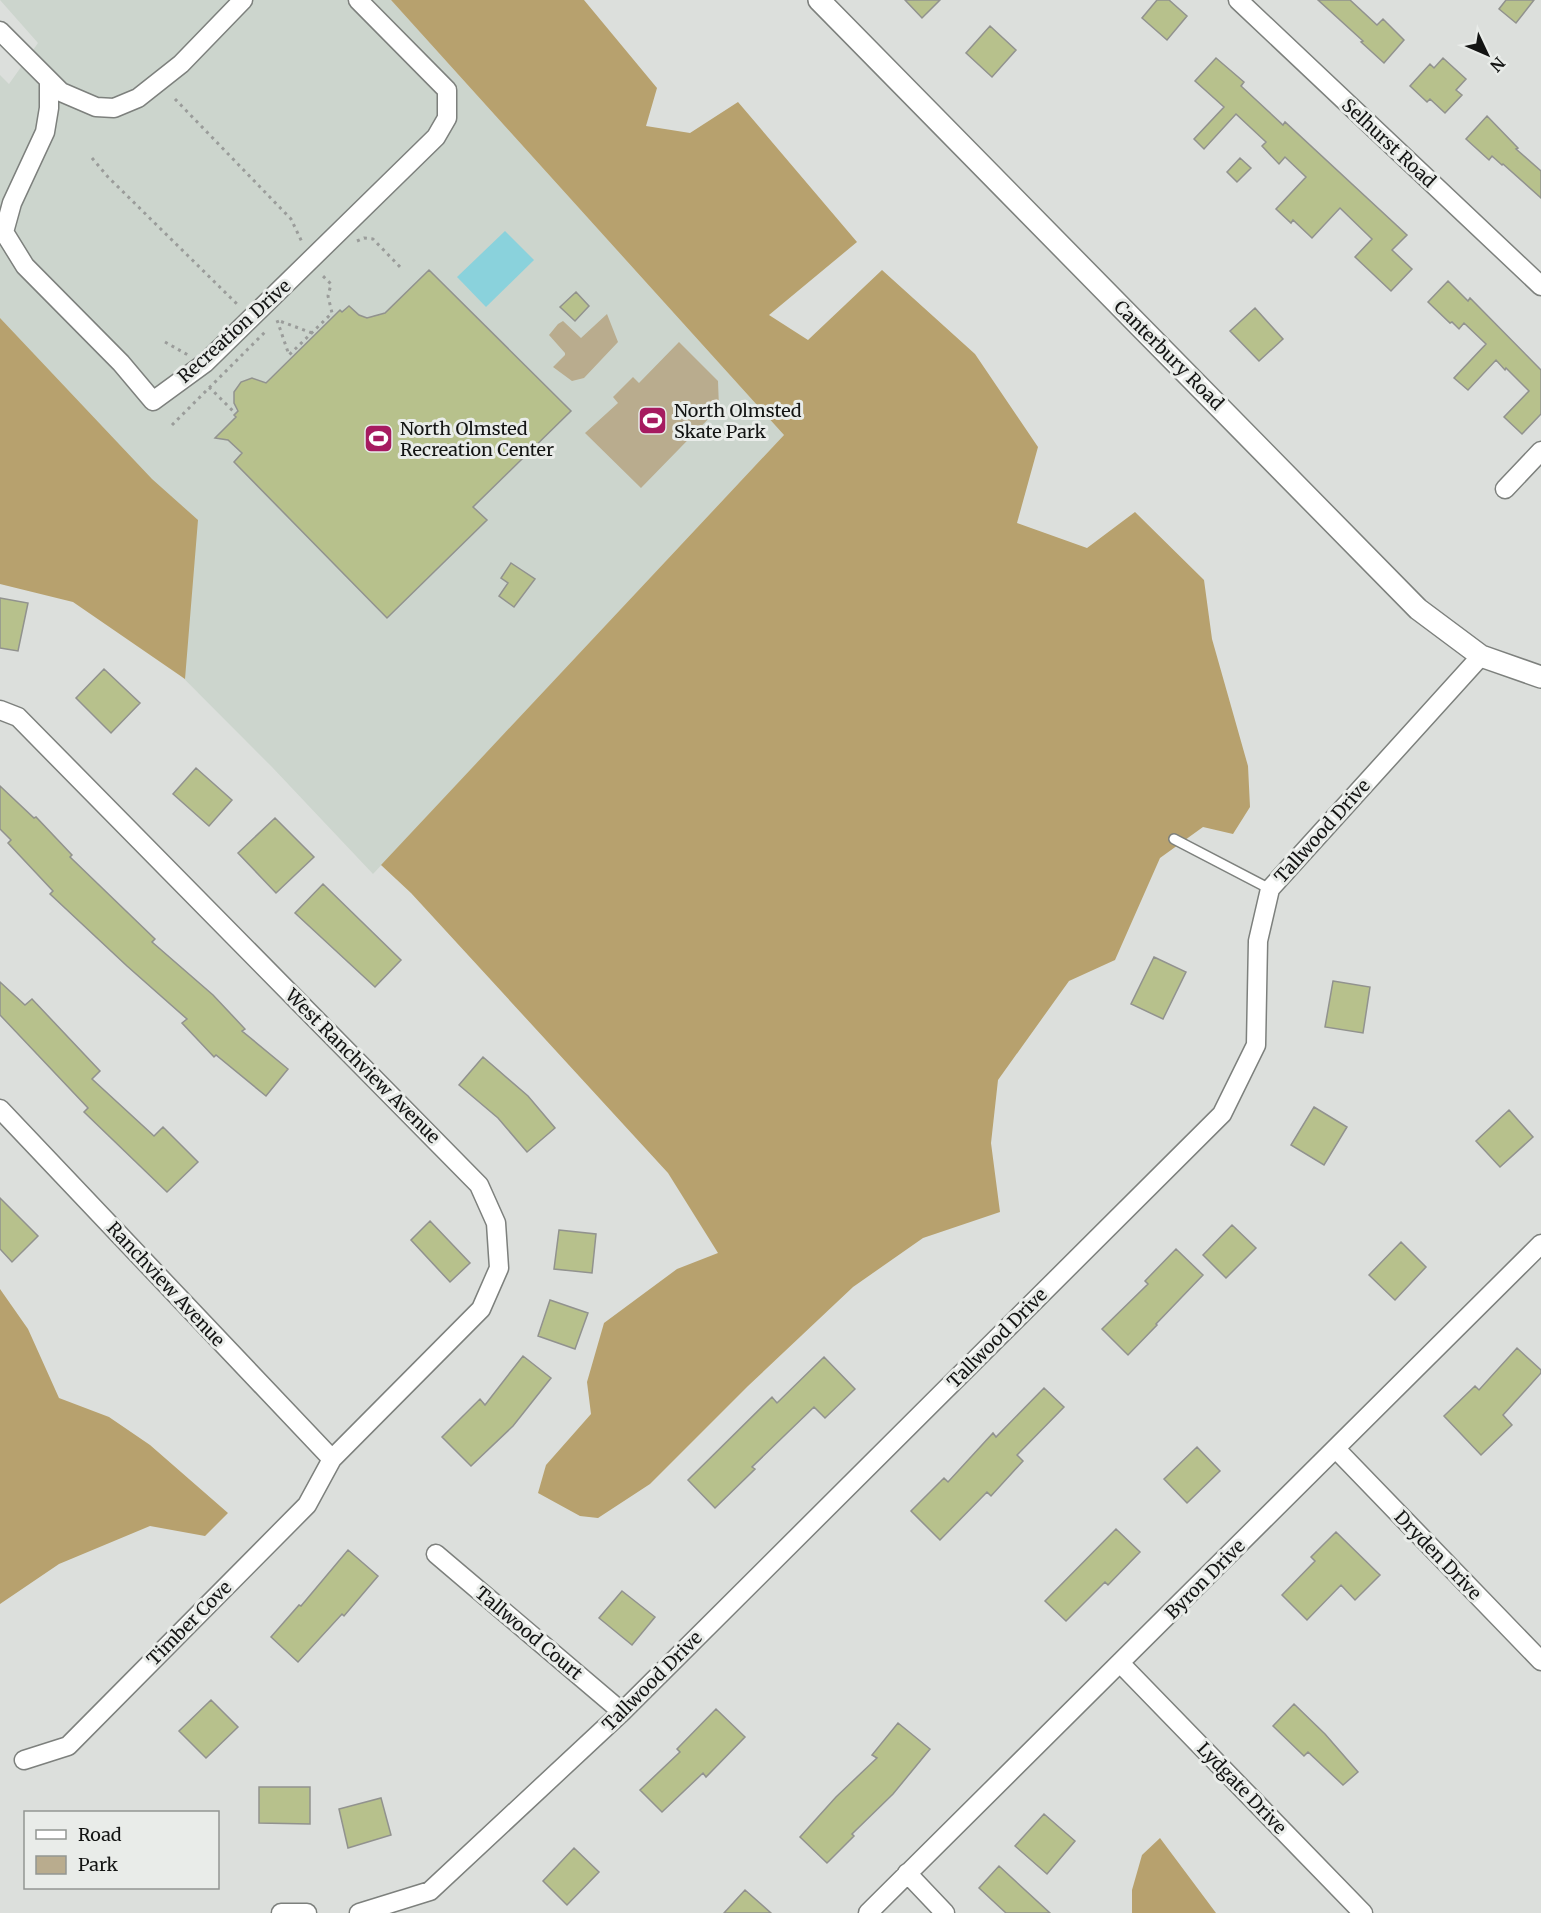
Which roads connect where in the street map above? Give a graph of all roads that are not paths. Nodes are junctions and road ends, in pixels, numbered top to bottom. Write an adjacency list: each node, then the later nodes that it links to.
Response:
1 (243, 0): 6 (street)
2 (358, 0): 6 (street, Recreation Drive)
3 (819, 0): 10 (street, Canterbury Road)
4 (1238, 0): 7 (street, Selhurst Road)
5 (0, 31): 6 (street)
6 (49, 81)
7 (1541, 286)
8 (1541, 452): 9 (street)
9 (1505, 489)
10 (1481, 656): 11 (street, Canterbury Road); 14 (street, Tallwood Drive)
11 (1541, 677)
12 (0, 710): 18 (street, West Ranchview Avenue)
13 (1174, 839): 14 (lane)
14 (1270, 889): 22 (street, Tallwood Drive)
15 (0, 1109): 18 (street, Ranchview Avenue)
16 (1541, 1244): 17 (street, Byron Drive)
17 (1335, 1449): 20 (street, Dryden Drive); 21 (street, Byron Drive)
18 (332, 1460): 23 (street, Timber Cove)
19 (436, 1554): 22 (street, Tallwood Court)
20 (1541, 1661)
21 (1120, 1663): 24 (street, Byron Drive); 30 (street, Lydgate Drive)
22 (622, 1712): 27 (street, Tallwood Drive)
23 (24, 1760)
24 (907, 1873): 28 (street, Byron Drive); 29 (street)
25 (281, 1913): 26 (street)
26 (307, 1913)
27 (359, 1913)
28 (868, 1913)
29 (945, 1913)
30 (1363, 1913)

